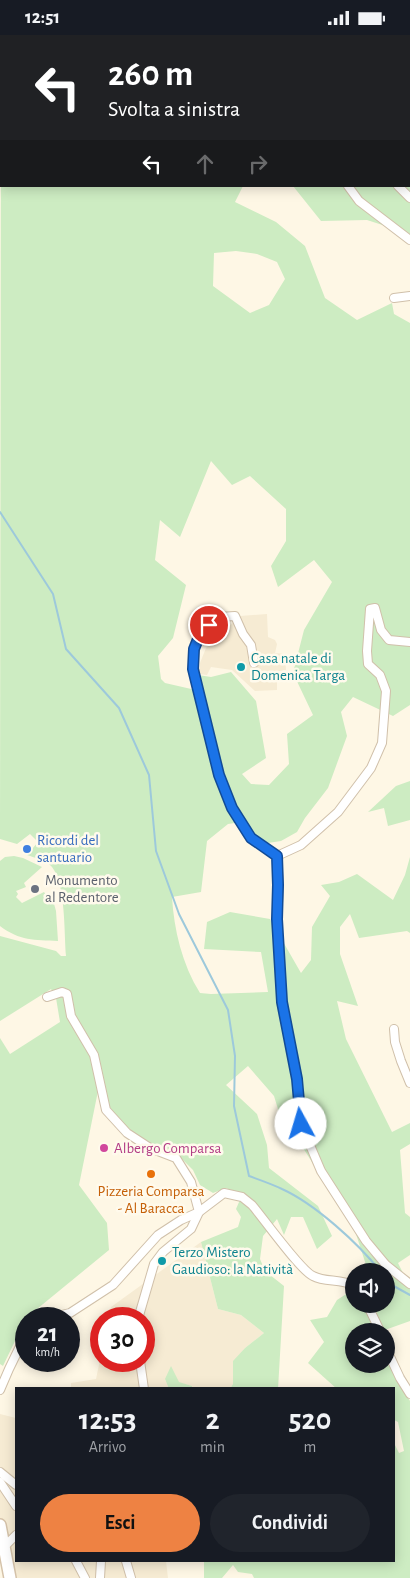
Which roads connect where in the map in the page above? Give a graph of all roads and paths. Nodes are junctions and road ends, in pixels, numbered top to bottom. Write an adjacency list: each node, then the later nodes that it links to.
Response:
1 (349, 187): 4 (street)
2 (399, 187): 3 (street)
3 (410, 198)
4 (410, 240)
5 (410, 296): 6 (street)
6 (394, 298)
7 (410, 642): 9 (street)
8 (254, 663): 9 (street)
9 (277, 856): 15 (street)
10 (48, 997): 13 (street)
11 (394, 1029): 12 (street)
12 (410, 1083)
13 (199, 1212): 14 (street); 16 (street); 17 (street)
14 (345, 1281)
15 (410, 1283)
16 (79, 1307)
17 (141, 1307)
18 (15, 1355): 22 (street)
19 (395, 1368): 23 (street)
20 (142, 1372): 21 (street)
21 (144, 1387)
22 (0, 1390)
23 (410, 1394)
24 (0, 1472): 26 (street)
25 (0, 1483): 27 (street)
26 (15, 1484)
27 (15, 1505)
28 (0, 1525): 30 (main road)
29 (15, 1536): 30 (street)
30 (5, 1546): 34 (main road)
31 (77, 1562): 35 (street)
32 (101, 1562): 36 (street)
33 (126, 1562): 37 (street)
34 (10, 1578)
35 (85, 1578)
36 (100, 1578)
37 (131, 1578)

